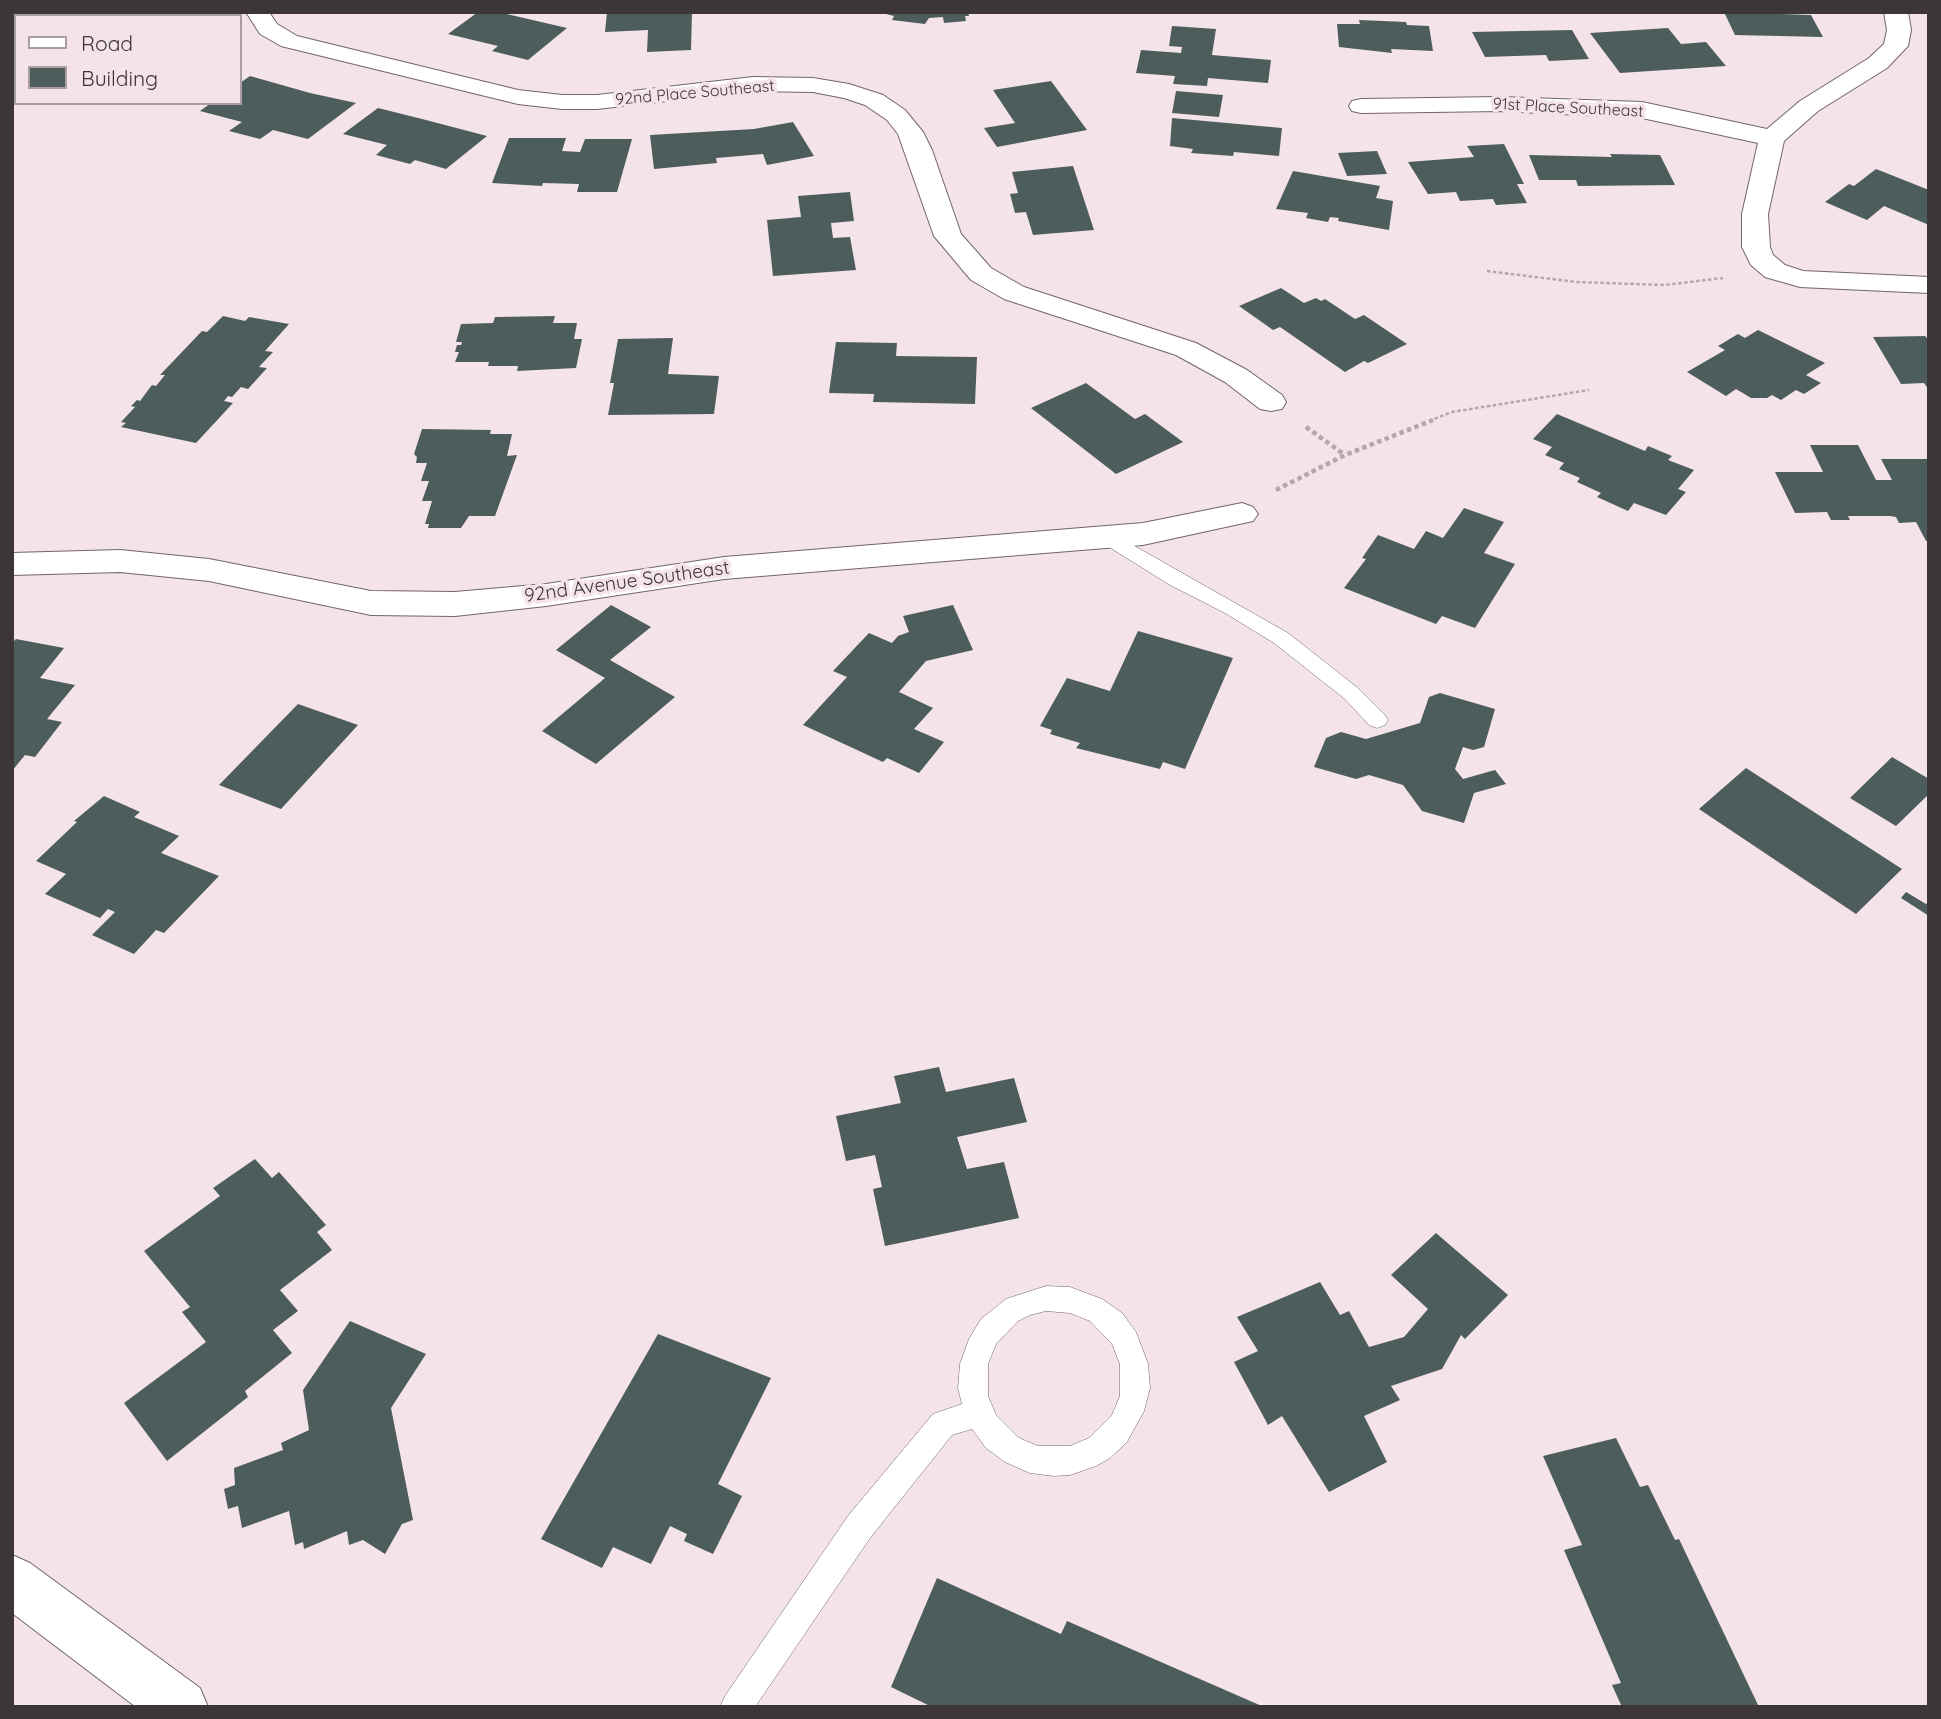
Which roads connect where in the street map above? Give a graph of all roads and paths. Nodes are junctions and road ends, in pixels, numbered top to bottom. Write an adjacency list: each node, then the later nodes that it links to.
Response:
1 (257, 12): 9 (street, 92nd Place Southeast)
2 (1896, 12): 4 (street)
3 (1361, 106): 4 (street, 91st Place Southeast)
4 (1772, 138): 6 (street)
5 (1488, 271): 6 (path)
6 (1775, 271): 7 (street)
7 (1929, 285)
8 (1589, 390): 10 (path)
9 (1271, 402)
10 (1242, 514): 11 (street, 92nd Avenue Southeast)
11 (1108, 537): 12 (street, 92nd Avenue Southeast); 13 (lane)
12 (12, 564)
13 (1377, 719)
14 (978, 1413): 14 (lane); 17 (lane)
15 (12, 1581): 16 (street)
16 (181, 1707)
17 (736, 1707)

